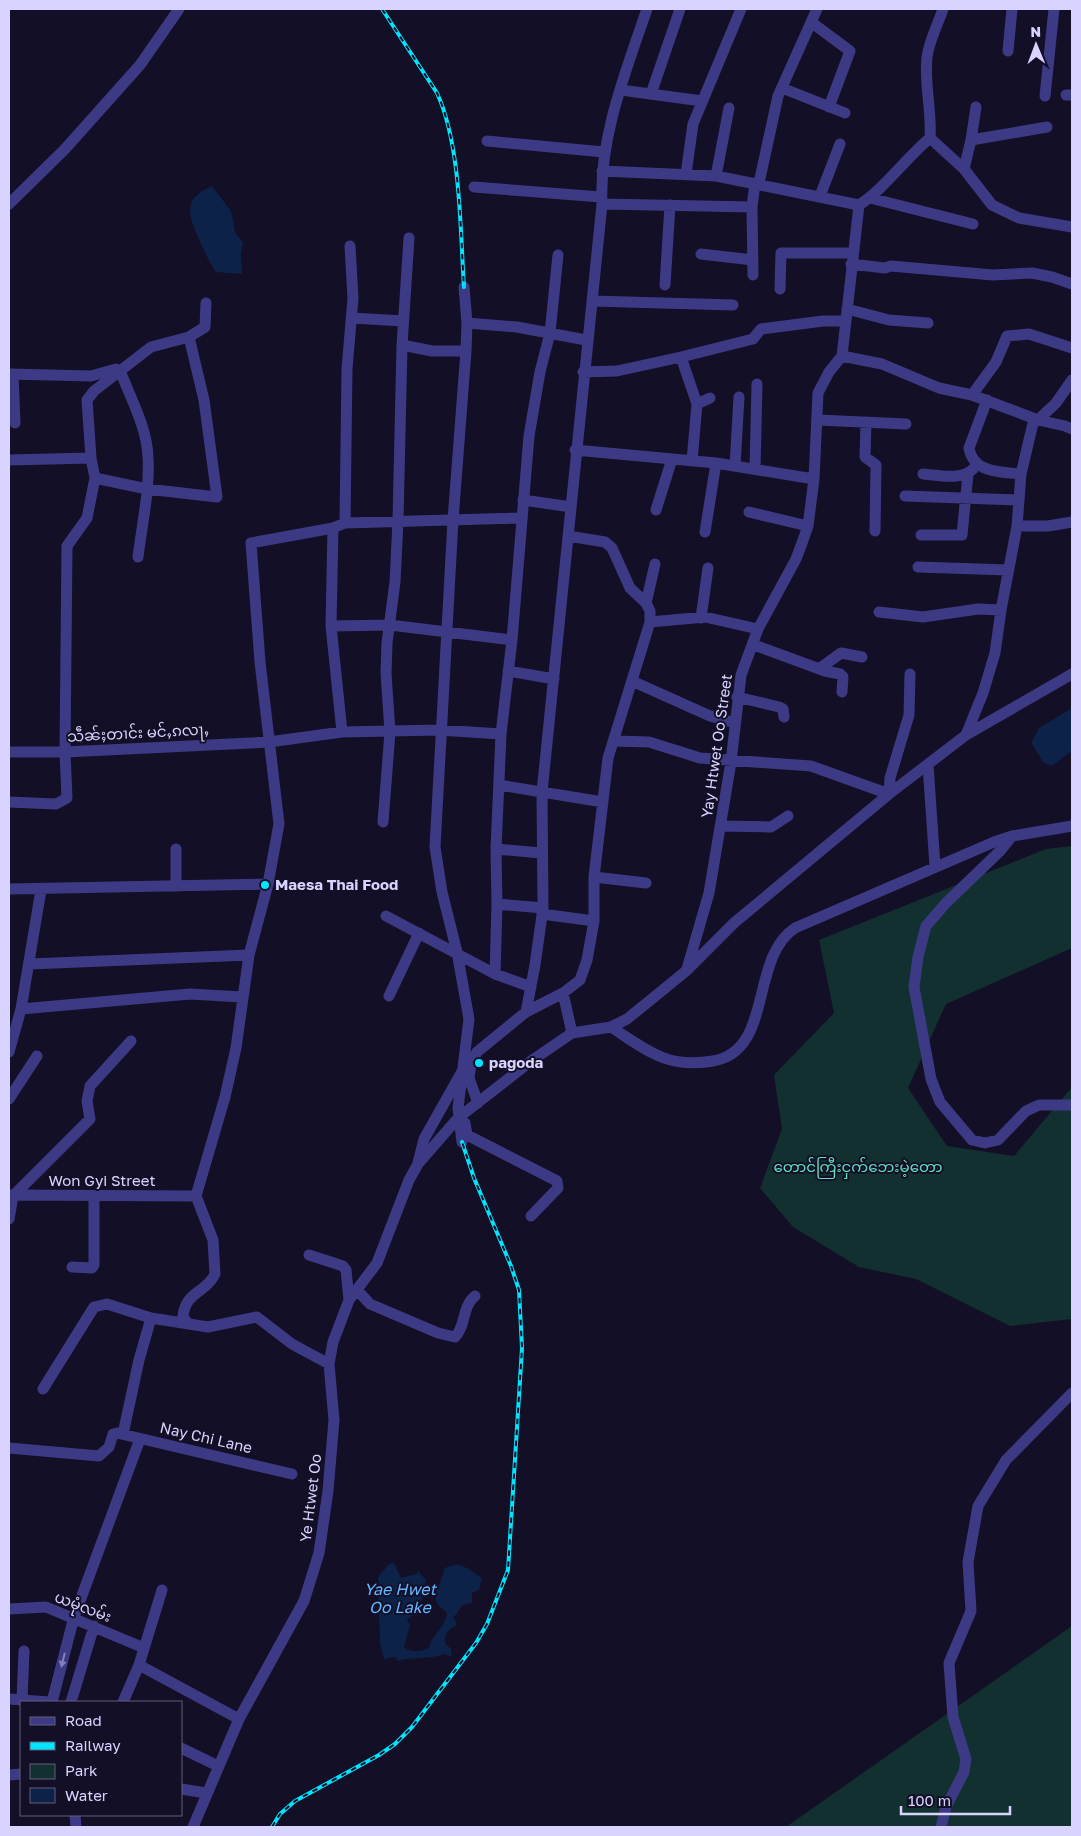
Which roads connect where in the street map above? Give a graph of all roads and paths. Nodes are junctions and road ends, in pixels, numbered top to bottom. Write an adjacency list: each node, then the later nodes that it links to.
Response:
1 (179, 9): 35 (street)
2 (647, 9): 12 (street)
3 (680, 9): 13 (street)
4 (741, 9): 15 (street)
5 (817, 9): 9 (street)
6 (943, 9): 21 (street)
7 (1012, 9): 10 (street)
8 (1054, 9): 14 (street)
9 (811, 22): 11 (street); 16 (street)
10 (1008, 51)
11 (782, 88): 16 (street); 30 (street)
12 (621, 90): 13 (street); 25 (street)
13 (651, 94): 15 (street)
14 (1045, 96)
15 (702, 101): 28 (street)
16 (829, 107): 19 (street)
17 (976, 107): 22 (street)
18 (729, 108): 29 (street)
19 (845, 113)
20 (1047, 127): 22 (street)
21 (930, 138): 26 (street); 33 (street)
22 (971, 140): 26 (street)
23 (487, 141): 25 (street)
24 (840, 144): 32 (street)
25 (604, 152): 27 (street)
26 (964, 169): 40 (street)
27 (602, 172): 28 (street); 34 (street)
28 (686, 174): 29 (street)
29 (716, 176): 30 (street)
30 (757, 183): 32 (street); 38 (street)
31 (474, 187): 34 (street)
32 (820, 196): 36 (street)
33 (870, 198): 36 (street); 39 (street)
34 (601, 200): 37 (street); 52 (street)
35 (9, 204)
36 (859, 205): 45 (street)
37 (670, 206): 38 (street); 49 (street)
38 (752, 207): 46 (street)
39 (973, 224)
40 (1072, 227)
41 (409, 238): 57 (street)
42 (350, 246): 56 (street)
43 (701, 254): 46 (street)
44 (558, 255): 61 (street)
45 (852, 258): 48 (street); 51 (street); 55 (street)
46 (753, 260): 47 (street)
47 (753, 275)
48 (1072, 284)
49 (665, 285)
50 (464, 287): 59 (street)
51 (780, 289)
52 (592, 301): 54 (street); 63 (street)
53 (206, 303): 62 (street)
54 (733, 306)
55 (847, 308): 58 (street); 60 (street)
56 (352, 318): 57 (street); 111 (street)
57 (403, 321): 64 (street)
58 (846, 321): 67 (street); 68 (street)
59 (467, 323): 61 (street); 66 (street)
60 (928, 323)
61 (550, 333): 63 (street); 102 (street)
62 (189, 337): 69 (street); 99 (street)
63 (586, 340): 70 (street)
64 (402, 345): 66 (street); 109 (street)
65 (1072, 348): 74 (street)
66 (466, 351): 108 (street)
67 (842, 356): 74 (street); 80 (street, Yay Htwet Oo Street)
68 (681, 357): 70 (street); 78 (street)
69 (120, 372): 71 (street); 86 (street); 99 (street)
70 (583, 372): 85 (street)
71 (11, 374): 82 (street)
72 (1072, 380): 79 (street)
73 (757, 384): 93 (street)
74 (972, 396): 77 (street)
75 (739, 397): 92 (street)
76 (710, 398): 78 (street)
77 (987, 400): 79 (street); 91 (street)
78 (697, 404): 89 (street)
79 (1036, 419): 84 (street); 96 (street)
80 (818, 420): 81 (street); 98 (street, Yay Htwet Oo Street)
81 (866, 422): 83 (street); 115 (street)
82 (15, 423)
83 (906, 424)
84 (1072, 430)
85 (575, 450): 87 (street); 104 (street)
86 (91, 458): 88 (street); 97 (street)
87 (672, 459): 89 (street); 105 (street)
88 (9, 460)
89 (692, 461): 90 (street)
90 (716, 463): 92 (street); 116 (street)
91 (978, 465): 95 (street); 96 (street)
92 (735, 466): 93 (street)
93 (755, 469): 98 (street)
94 (923, 474): 95 (street)
95 (968, 474): 101 (street)
96 (1021, 474): 103 (street)
97 (95, 478): 99 (street); 154 (street)
98 (814, 479): 112 (street, Yay Htwet Oo Street)
99 (147, 489): 119 (street)
100 (905, 496): 101 (street)
101 (967, 498): 103 (street); 117 (street)
102 (523, 500): 104 (street); 107 (street)
103 (1019, 500): 113 (street)
104 (571, 507): 118 (street)
105 (656, 510)
106 (748, 512): 112 (street)
107 (521, 518): 108 (street); 133 (street)
108 (453, 520): 109 (street); 132 (street)
109 (398, 521): 111 (street); 129 (street)
110 (1072, 522): 113 (street)
111 (345, 523): 114 (street)
112 (808, 526): 131 (street, Yay Htwet Oo Street)
113 (1017, 526): 123 (street)
114 (334, 528): 130 (street); 152 (street)
115 (874, 531)
116 (705, 532)
117 (921, 535)
118 (568, 536): 124 (street); 140 (street)
119 (138, 557)
120 (655, 564): 124 (street)
121 (918, 567): 123 (street)
122 (708, 568): 127 (street)
123 (1008, 570): 125 (street)
124 (646, 603): 128 (street)
125 (1001, 610): 126 (street); 150 (street)
126 (879, 612)
127 (701, 618): 128 (street); 131 (street)
128 (650, 622): 141 (street)
129 (390, 625): 130 (street); 132 (street); 148 (street)
130 (331, 626): 147 (street)
131 (758, 630): 134 (street, Yay Htwet Oo Street)
132 (447, 632): 133 (street); 146 (street)
133 (512, 640): 137 (street)
134 (754, 645): 136 (street); 143 (street, Yay Htwet Oo Street)
135 (862, 657): 136 (street)
136 (820, 669): 142 (street)
137 (508, 670): 140 (street); 149 (street)
138 (910, 674): 159 (street)
139 (1072, 674): 150 (street)
140 (554, 679): 158 (street)
141 (632, 681): 145 (street); 151 (street)
142 (842, 692)
143 (738, 697): 144 (street); 145 (street, Yay Htwet Oo Street)
144 (784, 717)
145 (735, 723): 155 (street, Yay Htwet Oo Street)
146 (442, 731): 148 (street, သဵၼ်ႈတၢင်း မင်ႇၵလႃႇ); 149 (street, သဵၼ်ႈတၢင်း မင်ႇၵလႃႇ); 182 (street)
147 (342, 732): 148 (street, သဵၼ်ႈတၢင်း မင်ႇၵလႃႇ); 152 (street, သဵၼ်ႈတၢင်း မင်ႇၵလႃႇ)
148 (390, 732): 163 (street)
149 (501, 734): 157 (street)
150 (966, 734): 156 (street)
151 (615, 741): 155 (street); 161 (street)
152 (269, 742): 154 (street, သဵၼ်ႈတၢင်း မင်ႇၵလႃႇ); 172 (street)
153 (9, 752): 154 (street, သဵၼ်ႈတၢင်း မင်ႇၵလႃႇ)
154 (65, 752): 160 (street)
155 (732, 762): 159 (street); 164 (street, Yay Htwet Oo Street)
156 (928, 765): 159 (street); 170 (street)
157 (499, 785): 158 (street); 167 (street)
158 (542, 792): 161 (street); 169 (street)
159 (889, 794): 185 (street)
160 (9, 802)
161 (603, 802): 171 (street)
162 (788, 816): 164 (street)
163 (383, 822)
164 (720, 826): 185 (street, Yay Htwet Oo Street)
165 (1072, 826): 166 (street)
166 (1012, 836): 170 (street); 201 (street)
167 (496, 848): 169 (street); 177 (street)
168 (176, 849): 174 (street)
169 (541, 853): 178 (street)
170 (935, 866): 193 (street)
171 (594, 877): 173 (street); 180 (street)
172 (268, 884): 174 (street); 183 (street)
173 (646, 884)
174 (176, 886): 176 (street)
175 (9, 889): 176 (street)
176 (41, 890): 184 (street)
177 (497, 904): 178 (street); 186 (street)
178 (542, 911): 180 (street); 187 (street)
179 (386, 916): 181 (street)
180 (594, 921): 188 (street)
181 (419, 933): 182 (street); 189 (street)
182 (457, 952): 186 (street); 198 (street)
183 (249, 955): 184 (street); 190 (street)
184 (30, 964): 191 (street)
185 (686, 971): 193 (street)
186 (495, 974): 187 (street)
187 (531, 987): 192 (street)
188 (563, 993): 192 (street); 194 (street)
189 (389, 996)
190 (242, 997): 191 (street); 207 (street)
191 (21, 1008): 196 (street)
192 (526, 1012): 198 (street)
193 (611, 1027): 194 (street)
194 (572, 1033): 200 (street)
195 (131, 1041): 205 (street)
196 (9, 1052)
197 (37, 1056): 199 (street)
198 (467, 1066): 200 (street); 202 (street); 204 (street)
199 (9, 1099)
200 (478, 1102): 202 (street)
201 (1072, 1105)
202 (461, 1116): 203 (street); 204 (street); 208 (street)
203 (462, 1142)
204 (418, 1164): 212 (street, Ye Htwet Oo)
205 (11, 1195): 206 (street, Won Gyi Street); 209 (street)
206 (94, 1196): 207 (street, Won Gyi Street); 211 (street)
207 (196, 1196): 216 (street)
208 (531, 1216)
209 (9, 1219)
210 (309, 1255): 214 (street)
211 (72, 1268)
212 (358, 1291): 213 (street); 214 (street, Ye Htwet Oo)
213 (475, 1296)
214 (349, 1300): 217 (street, Ye Htwet Oo)
215 (151, 1318): 216 (street); 218 (street); 220 (street)
216 (187, 1323): 217 (street)
217 (329, 1364): 237 (street, Ye Htwet Oo)
218 (43, 1388)
219 (1072, 1393): 243 (street)
220 (118, 1433): 221 (street, Nay Chi Lane); 222 (street)
221 (140, 1438): 223 (street, Nay Chi Lane); 226 (street)
222 (9, 1448)
223 (292, 1474)
224 (162, 1590): 228 (street)
225 (9, 1609): 226 (street, ယမုံလမ်း)
226 (74, 1617): 227 (street, ယမုံလမ်း); 234 (street, one-way to 234)
227 (94, 1626): 228 (street, ယမုံလမ်း); 235 (street)
228 (144, 1648): 230 (street)
229 (24, 1651): 232 (street)
230 (138, 1665): 236 (street); 237 (street)
231 (9, 1699): 232 (street)
232 (22, 1700): 233 (street)
233 (36, 1701)
234 (51, 1701)
235 (71, 1701)
236 (123, 1701)
237 (239, 1719): 239 (street, Ye Htwet Oo)
238 (182, 1748): 239 (street)
239 (218, 1766): 241 (street, Ye Htwet Oo)
240 (182, 1789): 241 (street)
241 (206, 1793): 242 (street, Ye Htwet Oo)
242 (193, 1827)
243 (941, 1827)

